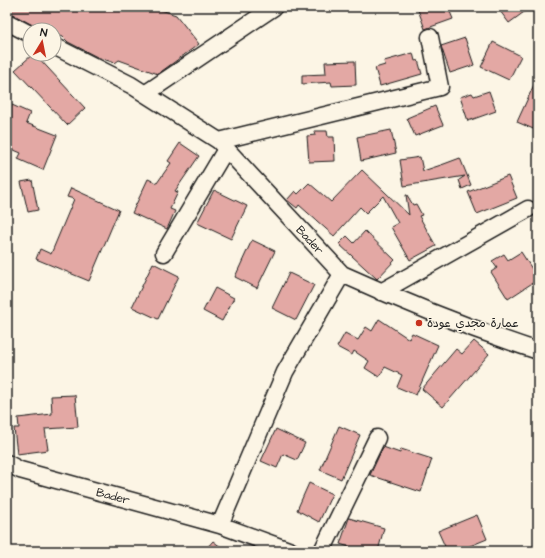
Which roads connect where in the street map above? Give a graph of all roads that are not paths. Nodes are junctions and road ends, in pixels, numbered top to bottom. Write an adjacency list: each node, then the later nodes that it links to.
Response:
1 (274, 7): 6 (street)
2 (7, 22): 3 (street)
3 (22, 30)
4 (430, 37): 7 (street)
5 (62, 50): 6 (street, Bader)
6 (145, 94): 7 (street, Bader)
7 (223, 145): 9 (street); 10 (street, Bader)
8 (528, 209): 11 (street)
9 (164, 253)
10 (342, 274): 11 (street); 15 (street)
11 (381, 292): 12 (street)
12 (538, 351)
13 (377, 438): 17 (street)
14 (7, 464): 15 (street, Bader)
15 (220, 525): 16 (street, Bader)
16 (291, 551)
17 (322, 551)

